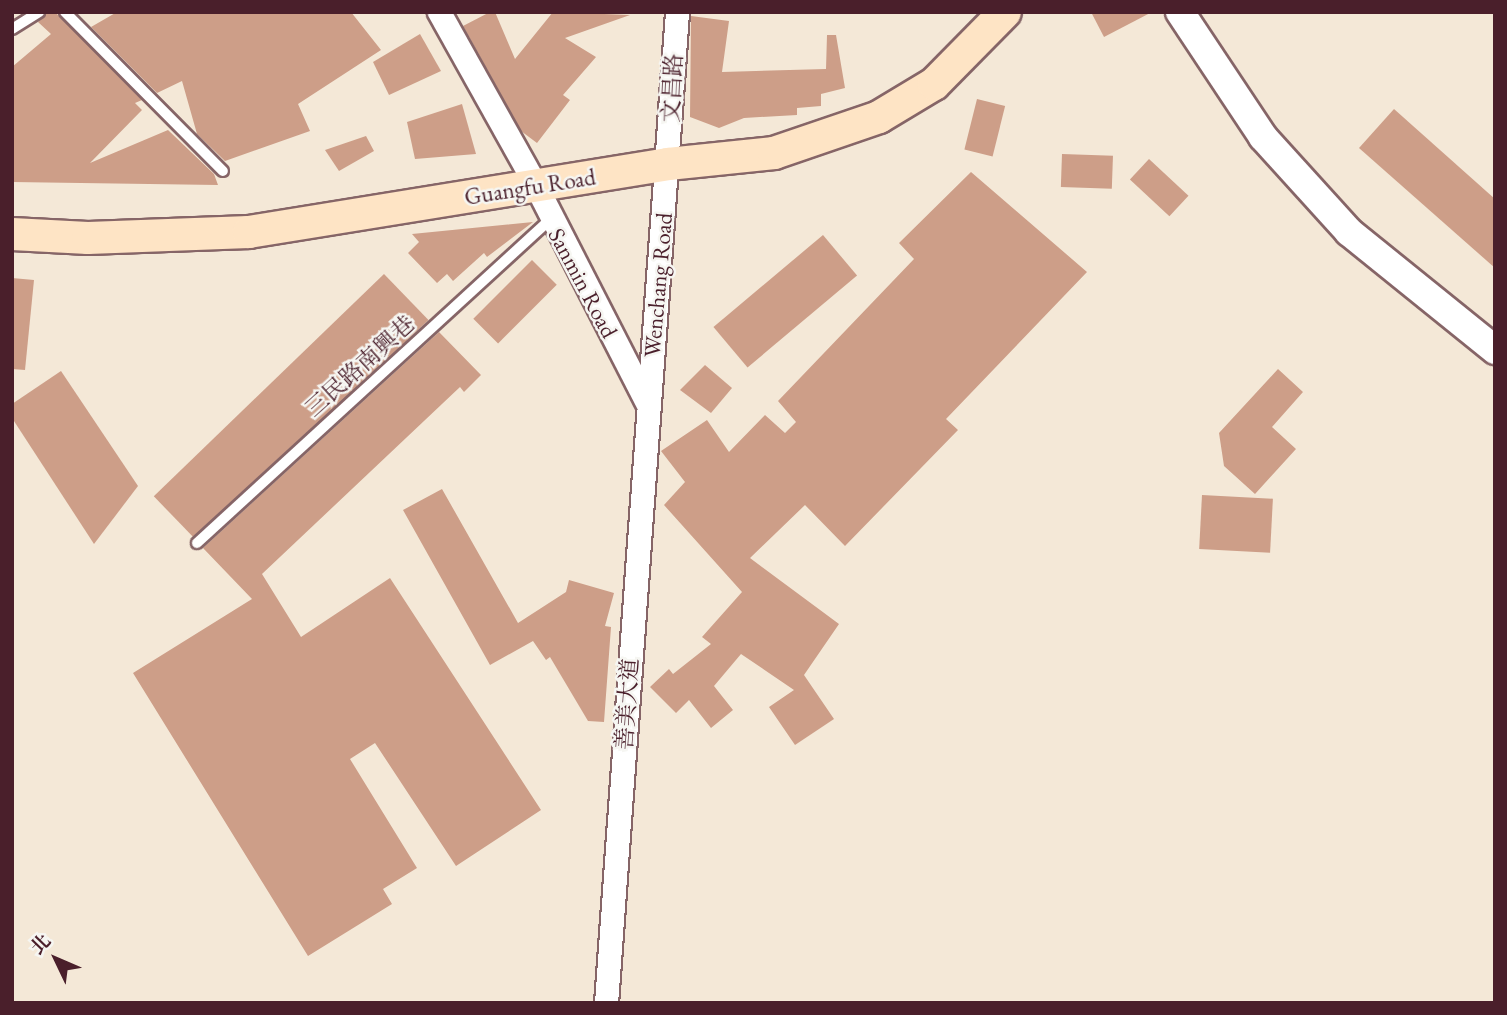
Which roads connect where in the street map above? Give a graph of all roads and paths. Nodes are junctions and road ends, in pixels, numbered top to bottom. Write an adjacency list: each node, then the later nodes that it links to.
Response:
1 (39, 12): 7 (lane)
2 (65, 12): 9 (lane)
3 (439, 12): 10 (street, Sanmin Road)
4 (677, 12): 8 (street, 文昌路)
5 (1004, 12): 8 (main road, Guangfu Road)
6 (1180, 12): 13 (street)
7 (12, 29)
8 (668, 164): 10 (main road, Guangfu Road); 14 (street, Wenchang Road)
9 (223, 171)
10 (535, 184): 11 (street, Sanmin Road); 12 (main road, Guangfu Road)
11 (550, 220): 14 (street, Sanmin Road); 15 (lane, 三民路南興巷)
12 (12, 234)
13 (1495, 350)
14 (648, 405): 16 (street, 善美大道)
15 (197, 543)
16 (606, 1003)

